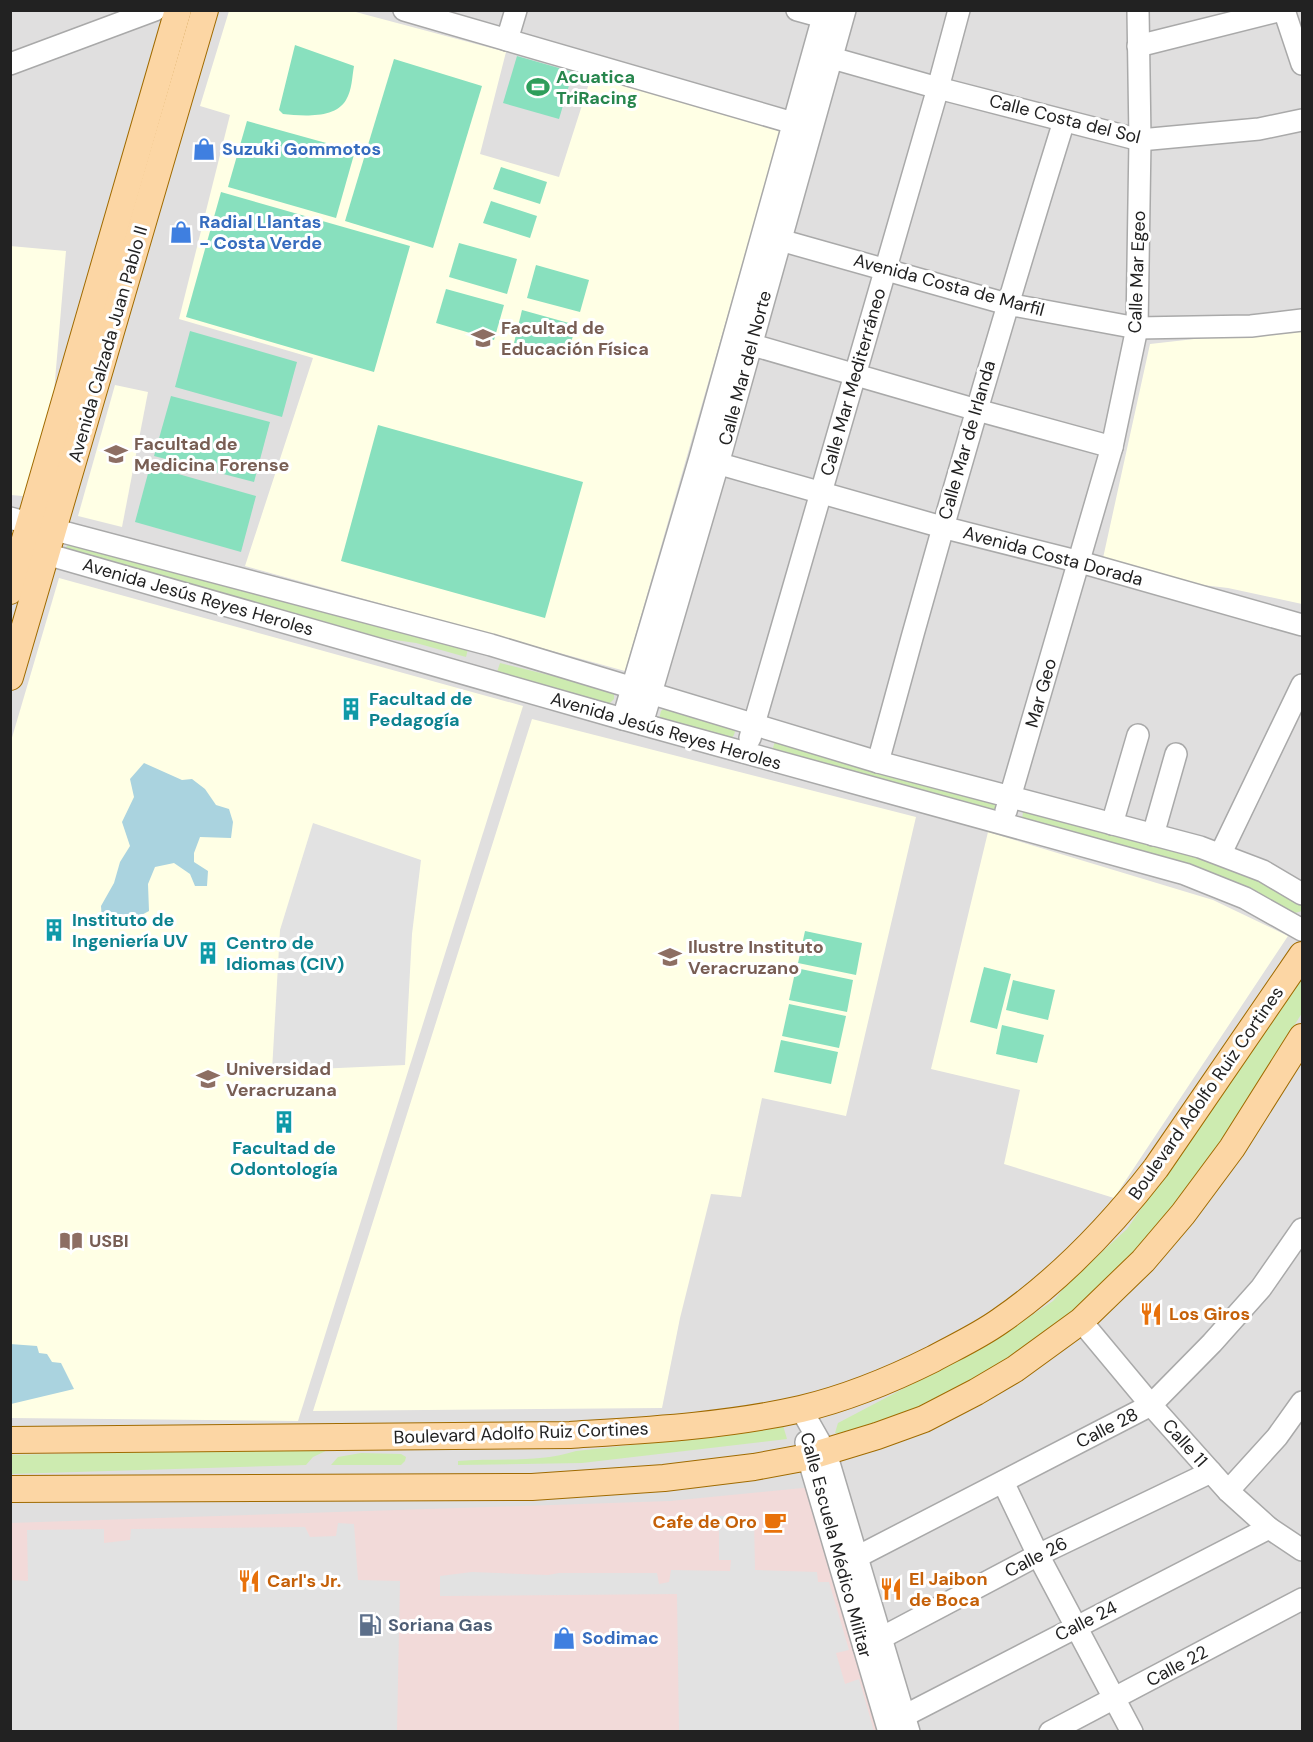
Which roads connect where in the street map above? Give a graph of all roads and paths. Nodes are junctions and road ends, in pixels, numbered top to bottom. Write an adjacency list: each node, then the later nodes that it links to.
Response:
1 (155, 10): 14 (street)
2 (178, 10): 32 (main road, Avenida Calzada Juan Pablo II)
3 (205, 10): 32 (main road, Avenida Calzada Juan Pablo II)
4 (404, 10): 11 (street)
5 (516, 10): 11 (street)
6 (797, 10): 10 (street)
7 (959, 10): 16 (street, Calle Mar Mediterráneo)
8 (1138, 10): 12 (street, Calle Mar Egeo)
9 (1283, 10): 12 (street); 15 (street)
10 (834, 15): 13 (street, Calle Mar del Norte); 19 (street, Calle Mar del Norte)
11 (507, 40): 19 (street)
12 (1138, 46): 20 (street, Calle Mar Egeo)
13 (832, 58): 16 (street, Calle Costa del Sol); 19 (street, Calle Mar del Norte)
14 (10, 64)
15 (1302, 64)
16 (938, 88): 18 (street, Calle Costa del Sol); 22 (street, Calle Mar Mediterráneo)
17 (1302, 120): 20 (street, Calle Costa del Sol)
18 (1064, 121): 20 (street, Calle Costa del Sol); 23 (street, Calle Mar de Irlanda)
19 (803, 126): 21 (street, Calle Mar del Norte)
20 (1140, 140): 25 (street, Calle Mar Egeo)
21 (771, 238): 22 (street, Avenida Costa de Marfil); 26 (street, Calle Mar del Norte)
22 (885, 269): 23 (street, Avenida Costa de Marfil); 27 (street, Calle Mar Mediterráneo)
23 (1007, 304): 25 (street, Avenida Costa de Marfil); 28 (street, Calle Mar de Irlanda)
24 (1302, 320): 25 (street, Avenida Costa de Marfil)
25 (1137, 328): 29 (street, Calle Mar Egeo)
26 (742, 341): 27 (street); 30 (street, Calle Mar del Norte)
27 (855, 375): 28 (street); 31 (street, Calle Mar Mediterráneo)
28 (977, 410): 29 (street); 33 (street, Calle Mar de Irlanda)
29 (1112, 447): 35 (street, Calle Mar Egeo)
30 (709, 461): 31 (street, Avenida Costa Dorada); 40 (street, Calle Mar del Norte)
31 (822, 493): 33 (street, Avenida Costa Dorada); 42 (street, Calle Mar Mediterráneo)
32 (31, 524): 34 (main road, Avenida Calzada Juan Pablo II); 40 (street, Avenida Jesús Reyes Heroles)
33 (942, 527): 35 (street, Avenida Costa Dorada); 46 (street, Calle Mar de Irlanda)
34 (26, 549): 36 (main road, Avenida Calzada Juan Pablo II); 38 (main road, Avenida Calzada Juan Pablo II); 41 (street, Avenida Jesús Reyes Heroles)
35 (1080, 562): 37 (street, Avenida Costa Dorada); 47 (street, Mar Geo)
36 (10, 591)
37 (1302, 625)
38 (10, 677)
39 (1302, 685): 51 (street)
40 (642, 691): 41 (street, Calle Mar del Norte); 42 (street, Avenida Jesús Reyes Heroles)
41 (633, 722): 44 (street, Avenida Jesús Reyes Heroles)
42 (753, 726): 44 (street, Calle Mar Mediterráneo); 46 (street, Avenida Jesús Reyes Heroles)
43 (1136, 735): 49 (street)
44 (745, 753): 48 (street, Avenida Jesús Reyes Heroles)
45 (1176, 754): 50 (street)
46 (878, 762): 47 (street, Avenida Jesús Reyes Heroles)
47 (1010, 798): 48 (street, Mar Geo); 49 (street, Avenida Jesús Reyes Heroles)
48 (1002, 824): 53 (street, Avenida Jesús Reyes Heroles)
49 (1112, 824): 50 (street, Avenida Jesús Reyes Heroles)
50 (1153, 835): 51 (street, Avenida Jesús Reyes Heroles)
51 (1221, 853): 52 (street, Avenida Jesús Reyes Heroles)
52 (1302, 894)
53 (1302, 930)
54 (1302, 955): 60 (main road, Boulevard Adolfo Ruiz Cortines)
55 (1302, 1037): 57 (main road)
56 (1301, 1234): 59 (street, Calle 28)
57 (1082, 1321): 59 (street, Calle 11); 62 (main road)
58 (1302, 1402): 66 (street)
59 (1151, 1405): 63 (street, Calle 11); 64 (street, Calle 28)
60 (801, 1409): 61 (main road, Boulevard Adolfo Ruiz Cortines); 62 (street, Calle Escuela Médico Militar)
61 (10, 1440)
62 (817, 1455): 65 (main road); 70 (street, Calle Escuela Médico Militar); 73 (street, Calle Escuela Médico Militar)
63 (1211, 1472): 66 (street, Calle 11); 69 (street, Calle 26)
64 (1003, 1482): 69 (street); 70 (street, Calle 28)
65 (10, 1489)
66 (1228, 1491): 67 (street, Calle 11)
67 (1269, 1528): 68 (street, Calle 11); 72 (street, Calle 24)
68 (1302, 1550)
69 (1038, 1555): 72 (street); 73 (street, Calle 26)
70 (856, 1557): 73 (street, Calle Escuela Médico Militar)
71 (1302, 1599): 74 (street, Calle 22)
72 (1076, 1626): 74 (street); 75 (street, Calle 24)
73 (872, 1642): 75 (street, Calle Escuela Médico Militar); 76 (street, Calle Escuela Médico Militar)
74 (1115, 1699): 77 (street, Calle 22); 78 (street)
75 (906, 1724)
76 (889, 1731)
77 (1050, 1731)
78 (1132, 1731)

